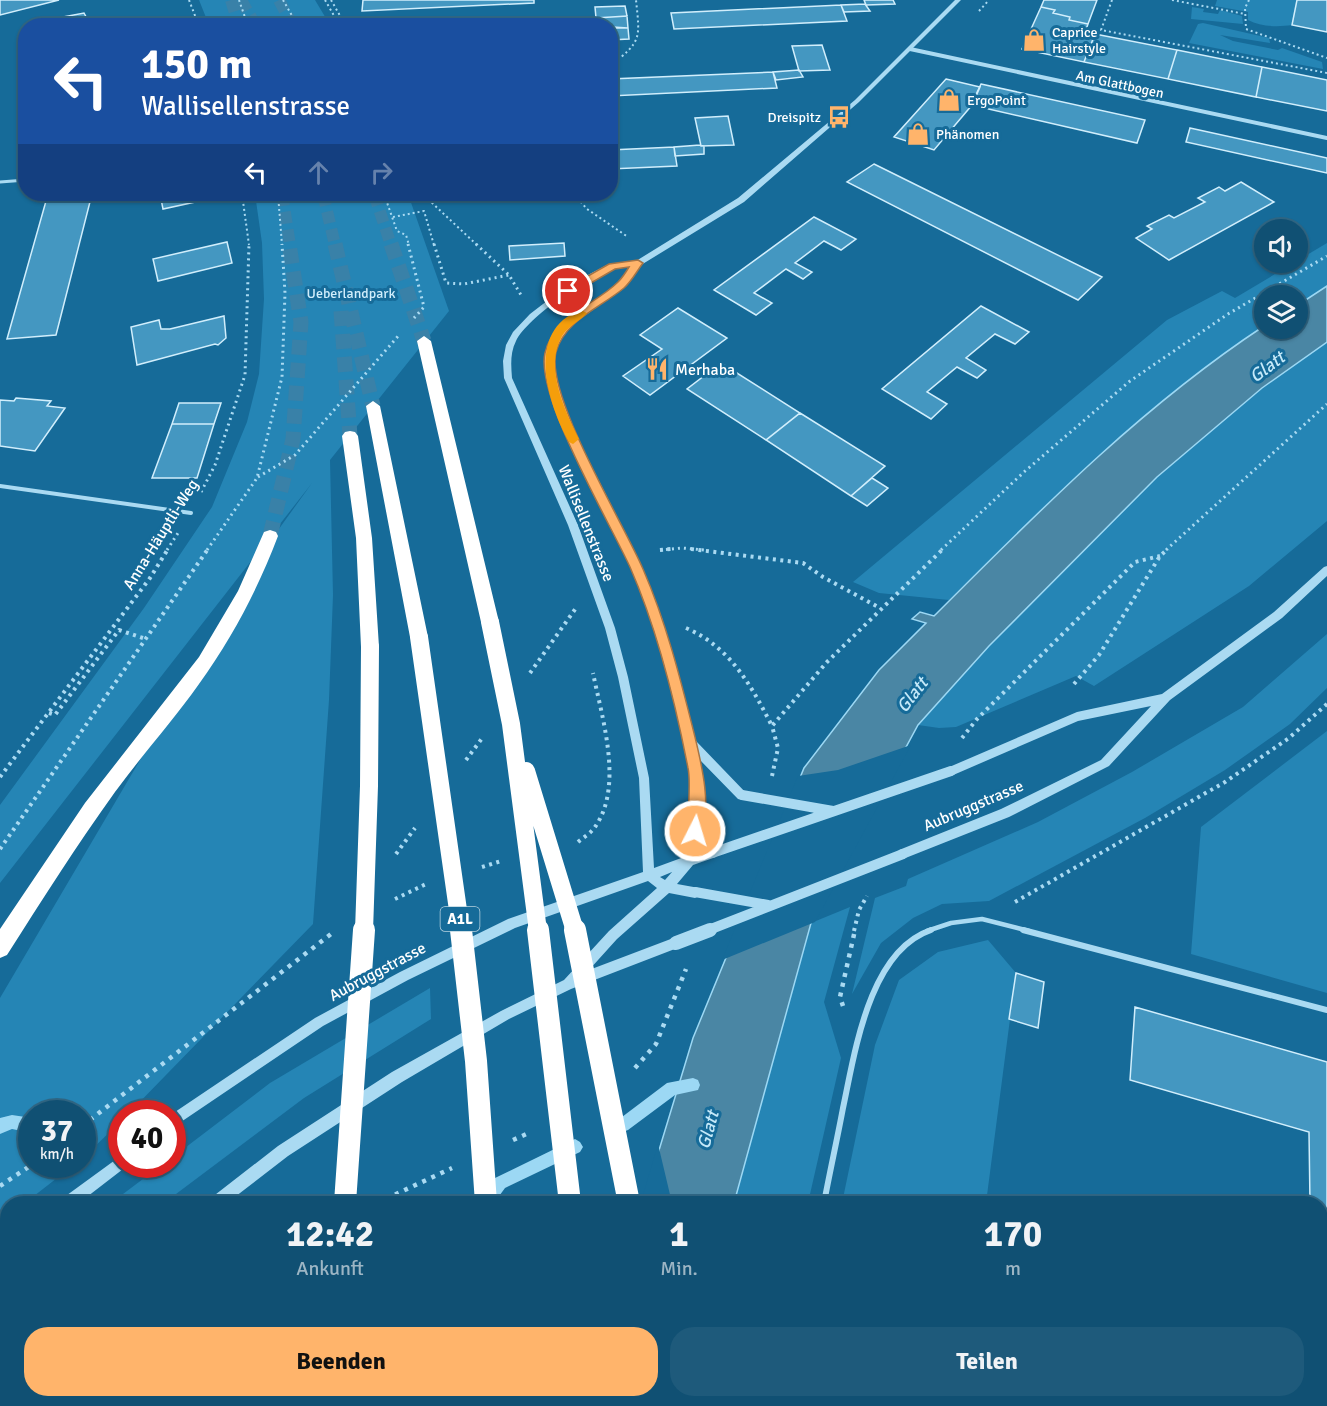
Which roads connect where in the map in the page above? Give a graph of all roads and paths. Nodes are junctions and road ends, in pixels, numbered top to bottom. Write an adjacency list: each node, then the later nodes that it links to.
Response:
1 (189, 0): 12 (path)
2 (239, 0): 13 (path)
3 (283, 0): 14 (path)
4 (325, 0): 15 (path)
5 (330, 0): 16 (path)
6 (636, 0): 19 (path)
7 (958, 0): 17 (street, Wallisellenstrasse)
8 (1112, 0): 20 (path)
9 (1172, 0): 11 (path)
10 (1249, 0): 11 (path)
11 (1245, 14): 18 (path)
12 (196, 18)
13 (245, 18)
14 (293, 18)
15 (335, 18)
16 (341, 18)
17 (910, 48): 21 (street, Am Glattbogen); 32 (street, Wallisellenstrasse)
18 (1327, 58)
19 (618, 59)
20 (1327, 73)
21 (1327, 138)
22 (18, 181): 23 (lane)
23 (0, 182)
24 (243, 201): 43 (path, Anna-Häuptli-Weg)
25 (278, 201): 41 (path)
26 (387, 201): 29 (path)
27 (430, 201): 33 (path)
28 (580, 201): 30 (path)
29 (393, 217): 33 (path); 35 (path)
30 (628, 237)
31 (1327, 256): 47 (path)
32 (638, 263): 48 (street, Wallisellenstrasse); 63 (street, Wallisellenstrasse)
33 (508, 275): 34 (path)
34 (521, 295)
35 (409, 324)
36 (401, 333): 41 (path)
37 (424, 341): 54 (highway, bridge)
38 (1327, 404): 50 (path)
39 (373, 406): 79 (highway, A1L, bridge)
40 (350, 436): 78 (highway, bridge)
41 (257, 478): 49 (path)
42 (0, 486): 43 (lane)
43 (191, 513): 53 (path, Anna-Häuptli-Weg)
44 (270, 536): 67 (highway)
45 (660, 550): 47 (path)
46 (1327, 570): 51 (street, Aubruggstrasse)
47 (880, 608): 55 (path)
48 (657, 618): 55 (path); 56 (street, Wallisellenstrasse)
49 (146, 639): 53 (path); 61 (path)
50 (1074, 684)
51 (1166, 698): 60 (street, Aubruggstrasse, bridge); 65 (street, Aubruggstrasse, bridge)
52 (1327, 704): 66 (path)
53 (49, 713): 57 (path, Anna-Häuptli-Weg)
54 (512, 724): 80 (highway, bridge); 81 (highway, bridge)
55 (772, 726): 58 (path)
56 (691, 743): 59 (street, Wallisellenstrasse); 62 (street, Wallisellenstrasse)
57 (0, 777)
58 (769, 784)
59 (742, 795): 60 (street, Aubruggstrasse, bridge)
60 (836, 812): 62 (street, Aubruggstrasse, bridge)
61 (0, 849)
62 (689, 861): 63 (street, Aubruggstrasse); 64 (street, Aubruggstrasse)
63 (649, 874): 64 (street); 72 (street, Aubruggstrasse)
64 (667, 887): 65 (street, bridge); 69 (street, Aubruggstrasse)
65 (768, 905): 69 (street, Aubruggstrasse, bridge)
66 (982, 919): 70 (lane); 82 (lane)
67 (0, 948)
68 (686, 968): 71 (path)
69 (568, 984): 77 (street, Aubruggstrasse)
70 (1327, 1010)
71 (633, 1070)
72 (186, 1112)
73 (108, 1172): 76 (street)
74 (18, 1174): 75 (path)
75 (0, 1186)
76 (77, 1196)
77 (225, 1196)
78 (346, 1196)
79 (486, 1196)
80 (569, 1196)
81 (628, 1196)
82 (825, 1196)

